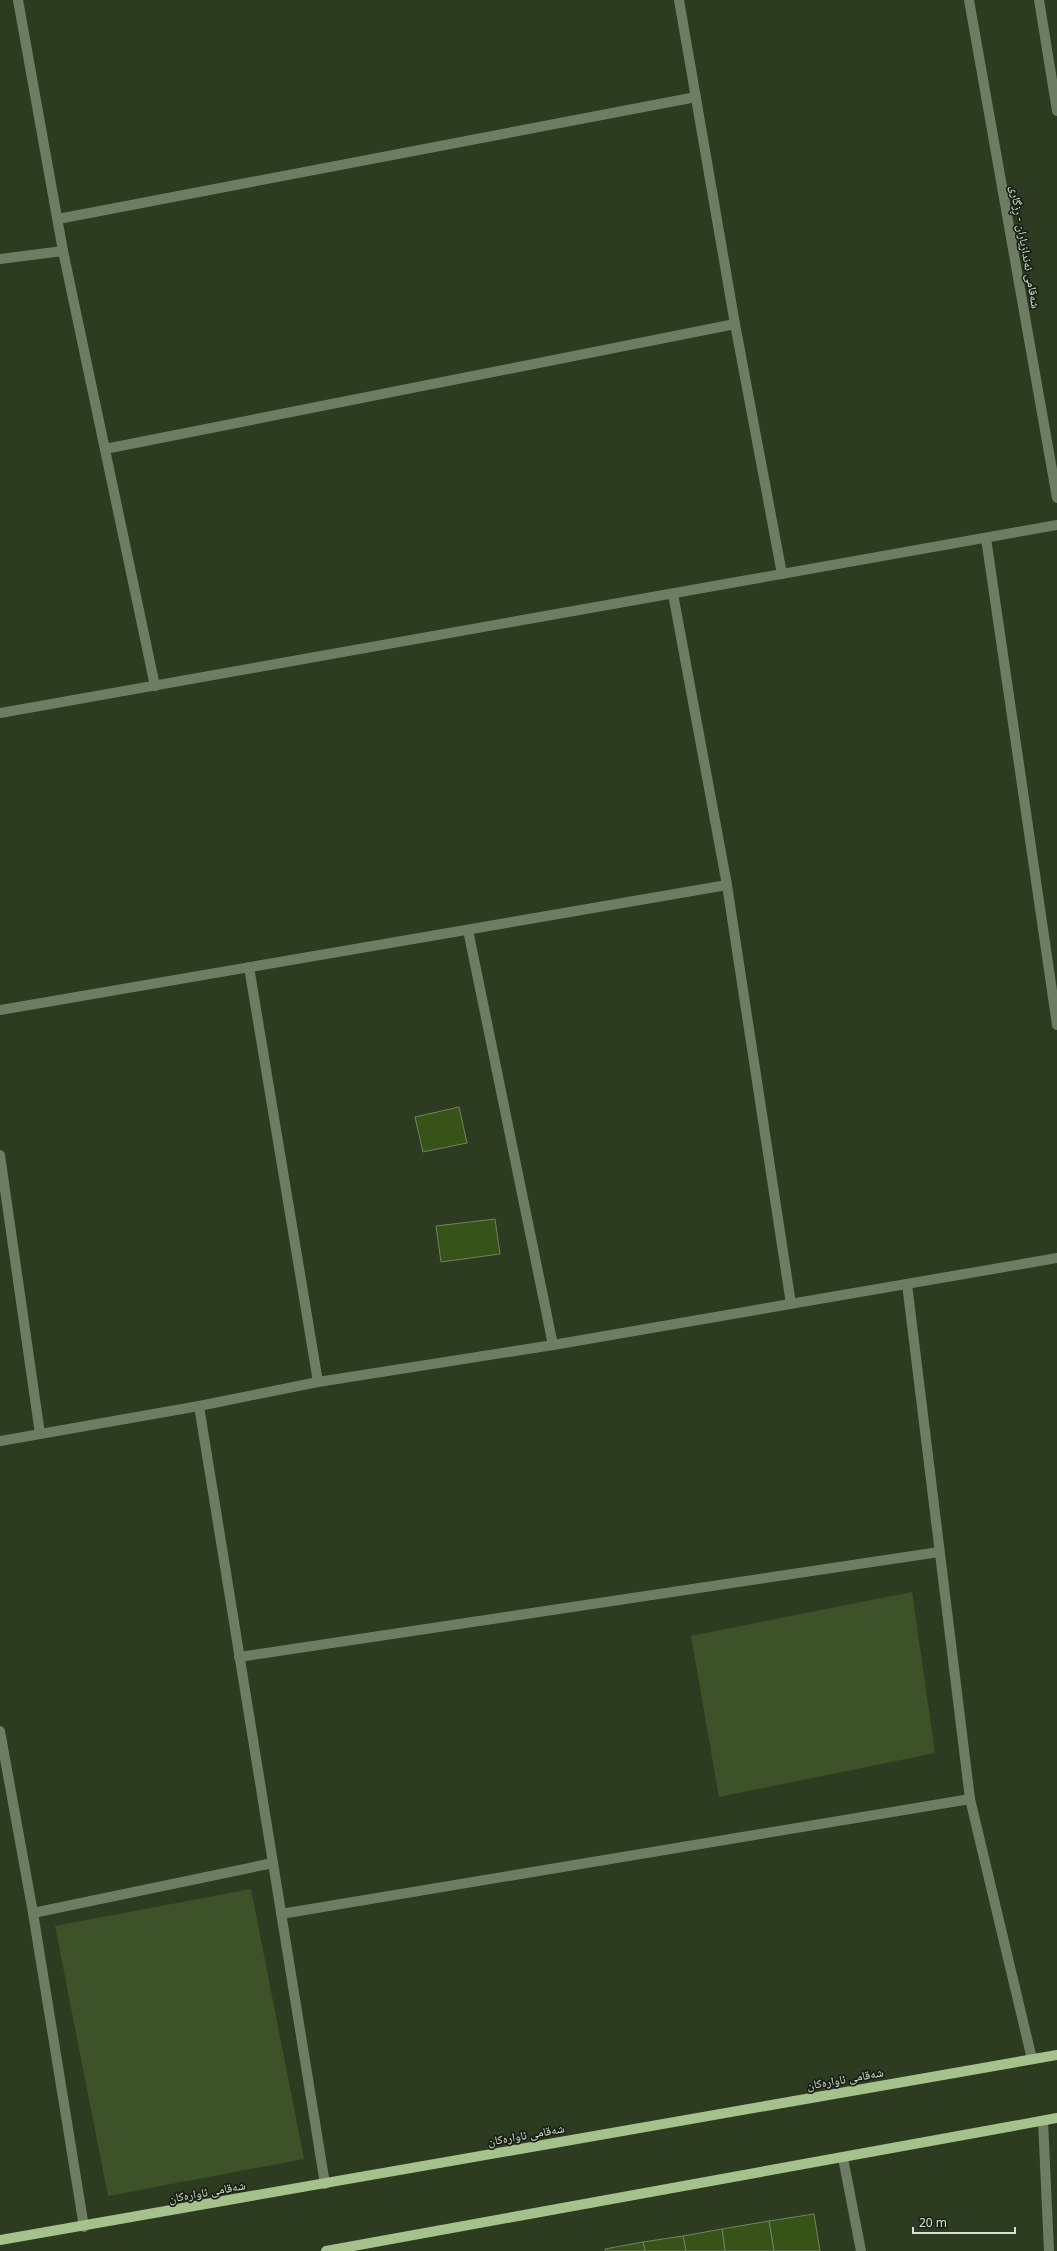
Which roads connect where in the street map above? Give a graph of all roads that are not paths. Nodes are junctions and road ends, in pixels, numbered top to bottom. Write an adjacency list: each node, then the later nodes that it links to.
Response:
1 (18, 0): 7 (street)
2 (678, 0): 5 (street)
3 (969, 0): 12 (street, شەقامی ئەندازیاران - ڕزگاری)
4 (1039, 0): 6 (street)
5 (696, 97): 7 (street); 10 (street)
6 (1057, 111)
7 (58, 219): 8 (street)
8 (63, 251): 9 (street); 11 (street)
9 (0, 259)
10 (735, 324): 11 (street); 15 (street)
11 (105, 449): 17 (street)
12 (1057, 498)
13 (1057, 525): 14 (street)
14 (986, 538): 15 (street); 23 (street)
15 (782, 574): 16 (street)
16 (673, 594): 17 (street); 19 (street)
17 (155, 686): 18 (street)
18 (0, 713)
19 (727, 885): 20 (street); 27 (street)
20 (468, 930): 21 (street); 28 (street)
21 (249, 967): 22 (street); 29 (street)
22 (0, 1010)
23 (1057, 1025)
24 (0, 1155): 31 (street)
25 (1057, 1258): 26 (street)
26 (907, 1284): 27 (street); 33 (street)
27 (791, 1304): 28 (street)
28 (553, 1345): 29 (street)
29 (318, 1382): 30 (street)
30 (199, 1406): 31 (street); 34 (street)
31 (40, 1434): 32 (street)
32 (0, 1441)
33 (939, 1552): 34 (street); 36 (street)
34 (239, 1657): 37 (street)
35 (0, 1731): 38 (street)
36 (970, 1799): 39 (street); 41 (street)
37 (273, 1863): 38 (street); 39 (street)
38 (32, 1913): 46 (street)
39 (281, 1914): 45 (street)
40 (1057, 2055): 41 (main road, شەقامی ئاوارەکان)
41 (1032, 2059): 45 (main road, شەقامی ئاوارەکان)
42 (1057, 2118): 43 (main road)
43 (1043, 2121): 44 (main road); 50 (street)
44 (842, 2158): 48 (main road); 49 (street)
45 (325, 2184): 46 (main road, شەقامی ئاوارەکان)
46 (84, 2227): 47 (main road, شەقامی ئاوارەکان)
47 (0, 2240)
48 (326, 2251)
49 (860, 2251)
50 (1049, 2251)

